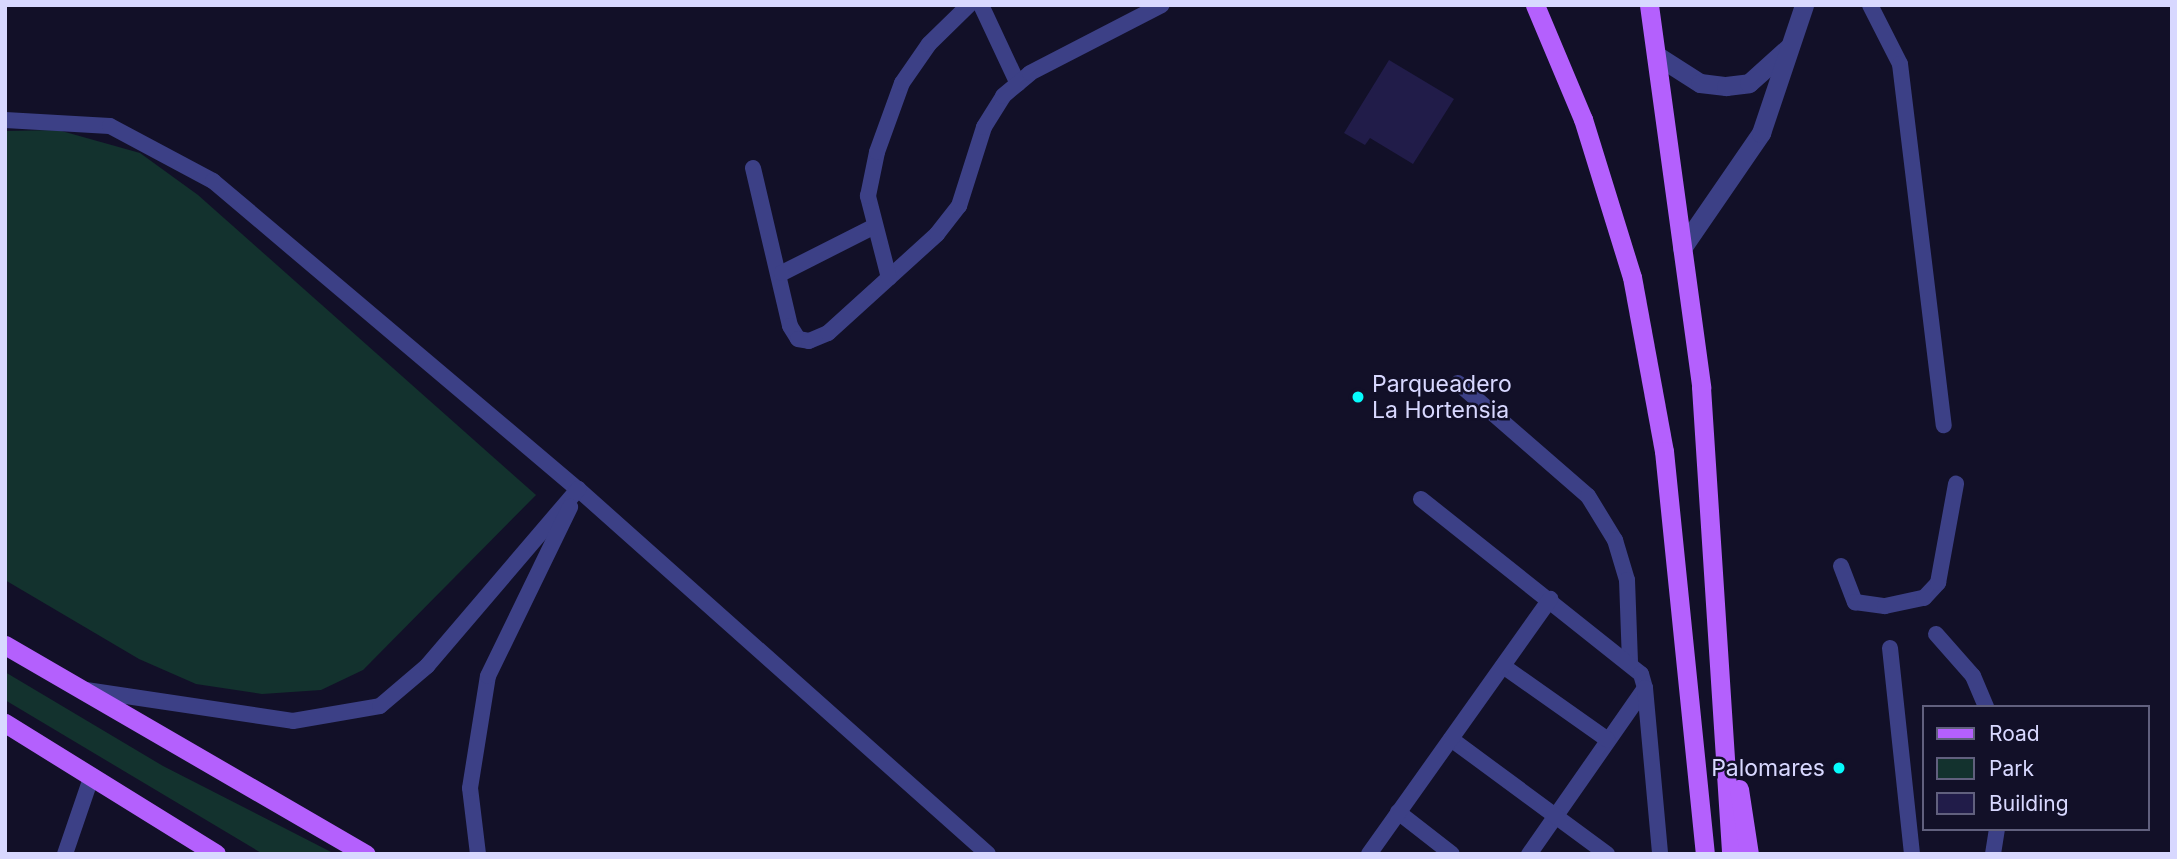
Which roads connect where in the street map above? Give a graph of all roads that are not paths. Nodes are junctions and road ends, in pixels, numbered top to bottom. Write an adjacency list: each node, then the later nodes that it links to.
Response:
1 (970, 5): 13 (lane)
2 (981, 5): 10 (lane)
3 (1162, 5): 10 (lane)
4 (1535, 5): 52 (main road)
5 (1648, 5): 9 (main road)
6 (1804, 5): 8 (street)
7 (1870, 5): 18 (lane)
8 (1791, 44): 9 (street); 14 (street)
9 (1656, 55): 14 (main road)
10 (1018, 84): 16 (lane)
11 (5, 120): 20 (lane)
12 (753, 168): 15 (lane)
13 (871, 228): 15 (lane); 16 (lane)
14 (1682, 248): 31 (main road)
15 (782, 273): 16 (lane)
16 (888, 278)
17 (1458, 383): 27 (lane)
18 (1944, 425)
19 (1956, 484): 22 (lane)
20 (578, 489): 29 (lane); 45 (lane); 46 (lane)
21 (1422, 499): 23 (lane)
22 (1841, 566)
23 (1550, 599): 27 (lane); 28 (lane)
24 (1936, 634): 32 (lane)
25 (5, 645): 29 (main road)
26 (1890, 648): 55 (lane)
27 (1630, 662): 30 (lane)
28 (1503, 666): 34 (lane); 35 (lane)
29 (75, 688): 44 (main road)
30 (1645, 688): 35 (lane); 51 (lane)
31 (1726, 695): 53 (main road); 54 (main road)
32 (1985, 705)
33 (9, 730): 36 (main road)
34 (1451, 739): 37 (lane); 38 (lane)
35 (1608, 740): 38 (lane)
36 (92, 775): 39 (main road); 41 (lane)
37 (1398, 812): 47 (lane); 48 (lane)
38 (1554, 818): 49 (lane); 50 (lane)
39 (159, 820): 42 (main road); 43 (main road)
40 (1997, 831): 56 (lane)
41 (65, 854)
42 (206, 854)
43 (216, 854)
44 (366, 854)
45 (478, 854)
46 (988, 854)
47 (1369, 854)
48 (1452, 854)
49 (1529, 854)
50 (1607, 854)
51 (1660, 854)
52 (1705, 854)
53 (1731, 854)
54 (1749, 854)
55 (1912, 854)
56 (1993, 854)

